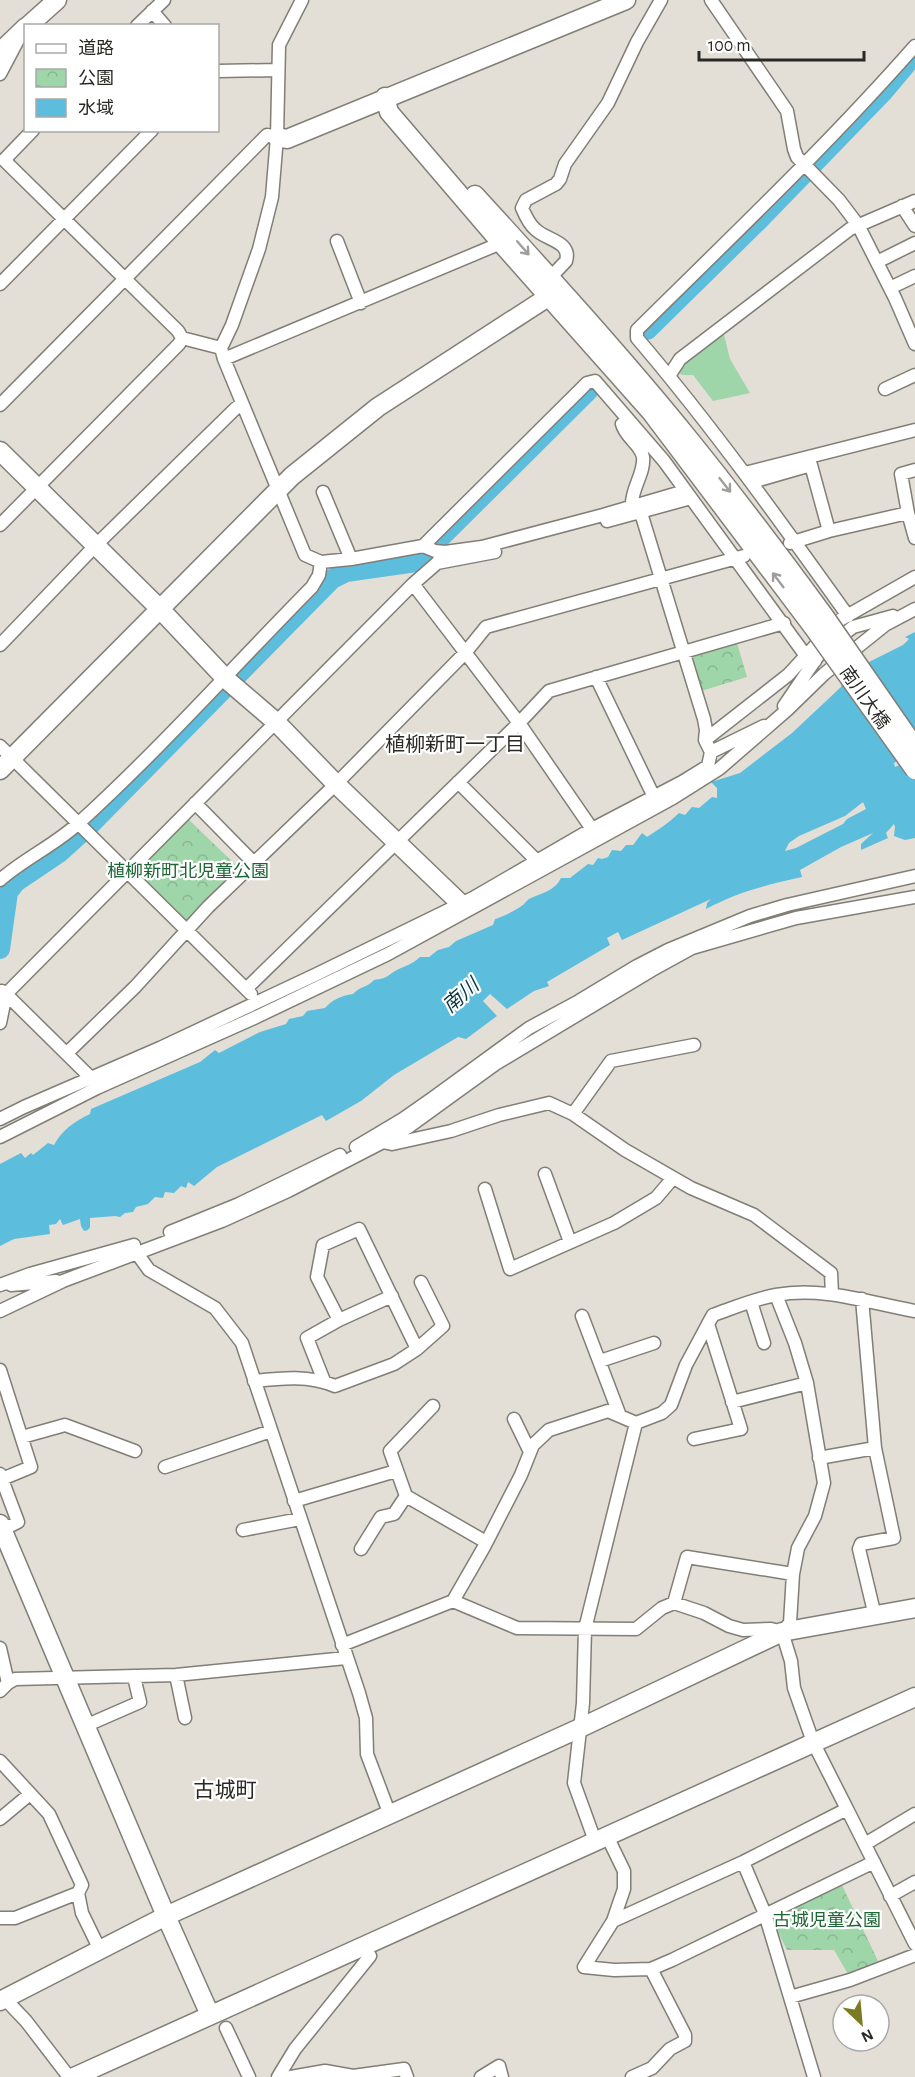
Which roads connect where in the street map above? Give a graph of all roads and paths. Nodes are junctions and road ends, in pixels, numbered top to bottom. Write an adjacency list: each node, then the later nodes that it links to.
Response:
1 (57, 0): 8 (street)
2 (164, 0): 7 (street)
3 (302, 0): 14 (street)
4 (626, 0): 17 (street)
5 (661, 0): 33 (street)
6 (711, 0): 22 (street)
7 (152, 11): 9 (street); 10 (street)
8 (30, 24)
9 (139, 24)
10 (163, 24)
11 (24, 29): 13 (street); 16 (street)
12 (915, 46): 22 (street)
13 (0, 51)
14 (278, 70): 15 (street); 20 (street)
15 (219, 71)
16 (0, 74)
17 (385, 97): 20 (street); 29 (street); 33 (street, one-way to 33)
18 (31, 132): 21 (street)
19 (150, 132): 25 (street)
20 (277, 137): 34 (street); 42 (street)
21 (2, 158): 25 (street)
22 (808, 168): 26 (street); 44 (street)
23 (915, 201): 24 (street)
24 (902, 206): 26 (street); 27 (street)
25 (64, 220): 34 (street); 35 (street)
26 (858, 225): 31 (street); 44 (street)
27 (915, 226)
28 (337, 241): 38 (street)
29 (501, 243): 37 (street); 38 (street)
30 (915, 243): 31 (street)
31 (877, 262): 36 (street)
32 (915, 276): 36 (street)
33 (550, 278): 37 (street); 51 (street)
34 (125, 279): 40 (street); 47 (street)
35 (0, 284)
36 (890, 288): 39 (street)
37 (548, 297): 51 (street); 57 (street)
38 (361, 303): 42 (street)
39 (910, 316): 41 (street)
40 (182, 338): 42 (street); 56 (street)
41 (915, 344)
42 (223, 354): 46 (street)
43 (915, 375): 45 (street)
44 (669, 376): 49 (street)
45 (885, 389)
46 (242, 404): 57 (street); 66 (street)
47 (0, 405)
48 (628, 419): 53 (street); 60 (street); 67 (street)
49 (707, 426): 51 (street); 55 (street)
50 (915, 430): 55 (street)
51 (684, 444): 53 (street); 77 (street)
52 (0, 450): 56 (street)
53 (664, 461): 59 (street)
54 (915, 470): 61 (street)
55 (748, 477): 63 (street); 65 (street)
56 (37, 487): 62 (street); 66 (street)
57 (278, 489): 70 (street); 74 (street)
58 (323, 492): 69 (street)
59 (688, 495): 60 (street); 68 (street)
60 (637, 509): 67 (street); 72 (street)
61 (908, 513): 63 (street); 64 (street)
62 (0, 525)
63 (829, 531): 65 (street)
64 (915, 538)
65 (792, 542): 76 (street)
66 (95, 546): 74 (street); 79 (street)
67 (433, 552): 69 (street); 73 (street)
68 (740, 557): 72 (street); 78 (street)
69 (351, 559): 70 (street)
70 (321, 562): 84 (street)
71 (915, 577): 76 (street)
72 (661, 580): 80 (street); 81 (street)
73 (413, 584): 81 (street); 85 (street)
74 (160, 609): 84 (street); 91 (street)
75 (913, 610): 82 (street); 87 (street)
76 (848, 616): 82 (street)
77 (819, 622): 89 (street, 南川大橋, bridge); 92 (street, 南川大橋, bridge)
78 (784, 623): 80 (street); 82 (street)
79 (0, 645)
80 (684, 652): 83 (street); 88 (street)
81 (465, 653): 86 (street); 94 (street)
82 (810, 658): 87 (street); 88 (street)
83 (596, 677): 86 (street); 95 (street)
84 (229, 682): 85 (street); 97 (street)
85 (276, 722): 94 (street); 96 (street)
86 (519, 723): 93 (street); 98 (street)
87 (773, 723): 90 (street); 115 (street)
88 (705, 740): 90 (street)
89 (915, 747)
90 (711, 752): 95 (street)
91 (4, 758): 97 (street)
92 (915, 770)
93 (458, 782): 99 (street); 100 (street)
94 (336, 784): 99 (street); 101 (street)
95 (654, 797): 98 (street)
96 (195, 803): 101 (street); 102 (street)
97 (82, 827): 102 (street); 104 (street)
98 (592, 829): 100 (street)
99 (398, 842): 108 (street); 110 (street)
100 (538, 861): 108 (street)
101 (254, 863): 109 (street)
102 (127, 873): 109 (street); 111 (street)
103 (915, 876): 105 (street)
104 (0, 880)
105 (898, 880): 106 (street); 113 (street)
106 (915, 884)
107 (915, 897): 116 (street)
108 (461, 904): 112 (street)
109 (186, 931): 110 (street); 118 (street)
110 (246, 989): 112 (street)
111 (2, 991): 114 (street); 118 (street)
112 (259, 1001): 115 (street); 119 (street)
113 (558, 1012): 116 (street); 131 (street)
114 (0, 1023)
115 (240, 1024): 122 (street)
116 (531, 1043): 123 (street)
117 (694, 1046): 120 (street)
118 (67, 1053): 119 (street)
119 (90, 1077): 121 (street)
120 (573, 1114): 123 (street); 125 (street)
121 (0, 1119)
122 (0, 1137)
123 (383, 1142): 128 (street)
124 (546, 1174): 127 (street)
125 (673, 1178): 127 (street); 132 (street)
126 (485, 1189): 127 (street)
127 (570, 1242)
128 (136, 1252): 129 (street); 147 (street)
129 (63, 1281): 131 (street); 137 (street)
130 (421, 1282): 144 (street)
131 (0, 1285)
132 (832, 1294): 133 (street); 135 (street)
133 (776, 1295): 136 (street); 149 (street)
134 (392, 1296): 140 (street); 140 (street); 144 (street)
135 (862, 1299): 138 (street); 158 (street)
136 (751, 1302): 141 (street); 143 (street)
137 (0, 1311)
138 (915, 1311)
139 (582, 1316): 145 (street)
140 (339, 1320): 148 (street)
141 (708, 1324): 150 (street); 154 (street)
142 (654, 1343): 145 (street)
143 (764, 1343)
144 (417, 1349): 148 (street)
145 (600, 1361): 152 (street)
146 (0, 1370): 156 (street)
147 (254, 1381): 148 (street); 155 (street)
148 (324, 1381)
149 (807, 1383): 150 (street); 161 (street)
150 (732, 1402): 157 (street)
151 (433, 1407): 163 (street)
152 (621, 1416): 154 (street); 160 (street)
153 (514, 1419): 160 (street)
154 (636, 1423): 177 (street)
155 (271, 1431): 162 (street); 166 (street)
156 (22, 1437): 159 (street); 164 (street)
157 (694, 1439)
158 (875, 1448): 161 (street); 176 (street)
159 (135, 1451)
160 (530, 1452): 170 (street)
161 (819, 1458): 172 (street)
162 (165, 1467)
163 (396, 1471): 165 (street); 166 (street)
164 (1, 1477): 168 (street)
165 (406, 1496): 170 (street); 171 (street)
166 (294, 1501): 167 (street)
167 (300, 1519): 169 (street); 179 (street)
168 (1, 1528): 183 (street)
169 (243, 1530)
170 (486, 1542): 173 (street)
171 (361, 1549)
172 (793, 1575): 174 (street); 178 (street)
173 (453, 1601): 177 (street); 179 (street)
174 (674, 1603): 177 (street); 178 (street)
175 (915, 1608): 176 (street)
176 (875, 1616): 178 (street)
177 (585, 1629): 189 (street)
178 (782, 1632): 189 (street); 190 (street)
179 (342, 1645): 181 (street)
180 (0, 1648): 185 (street)
181 (346, 1658): 182 (street); 195 (street)
182 (176, 1675): 184 (street); 187 (street)
183 (64, 1677): 184 (street); 185 (street); 188 (street)
184 (134, 1677): 188 (street)
185 (4, 1687)
186 (915, 1696): 190 (street)
187 (185, 1718)
188 (85, 1726): 205 (street)
189 (580, 1728): 195 (street); 197 (street)
190 (813, 1742): 193 (street); 197 (street)
191 (0, 1761): 192 (street)
192 (30, 1794): 196 (street); 202 (street)
193 (847, 1809): 198 (street); 199 (street)
194 (915, 1814): 198 (street)
195 (390, 1815): 205 (street)
196 (0, 1819)
197 (601, 1838): 207 (street); 209 (street)
198 (865, 1844): 200 (street)
199 (743, 1862): 204 (street); 207 (street)
200 (874, 1862): 203 (street); 204 (street)
201 (915, 1882): 203 (street)
202 (78, 1893): 206 (street); 210 (street)
203 (890, 1896): 208 (street)
204 (765, 1914): 212 (street); 213 (street)
205 (166, 1916): 210 (street); 215 (street)
206 (0, 1918)
207 (613, 1921): 212 (street)
208 (915, 1944)
209 (363, 1945): 215 (street); 220 (street)
210 (100, 1950): 214 (street)
211 (915, 1955): 213 (street)
212 (651, 1969): 225 (street)
213 (790, 1997): 226 (street)
214 (2, 2000): 217 (street)
215 (210, 2015): 218 (street)
216 (226, 2028): 219 (street)
217 (69, 2077)
218 (74, 2077)
219 (249, 2077)
220 (278, 2077)
221 (291, 2077): 222 (street)
222 (407, 2077)
223 (481, 2077): 224 (street)
224 (502, 2077)
225 (632, 2077)
226 (814, 2077)

